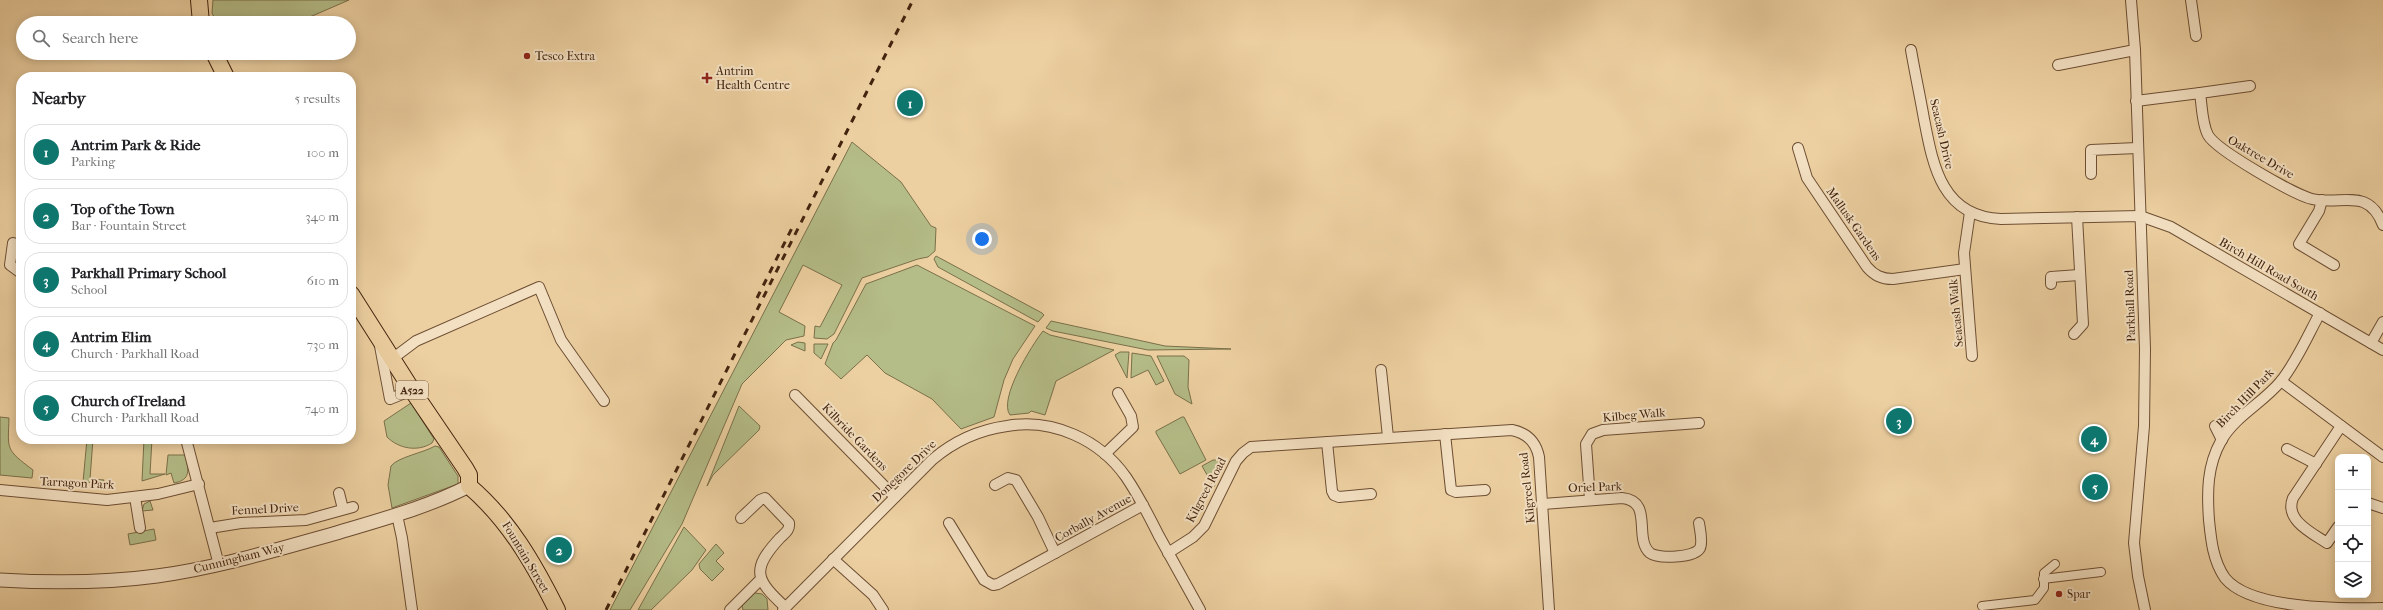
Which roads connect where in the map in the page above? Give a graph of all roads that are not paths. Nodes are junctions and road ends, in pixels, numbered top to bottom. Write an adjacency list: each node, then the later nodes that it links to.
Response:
1 (199, 0): 4 (main road)
2 (2131, 0): 7 (street, Parkhall Road)
3 (2191, 0): 5 (street)
4 (200, 16)
5 (2196, 36)
6 (1911, 50): 18 (street, Seacash Drive)
7 (2135, 50): 9 (street); 13 (street, Parkhall Road)
8 (218, 60): 10 (main road)
9 (2058, 65)
10 (224, 72)
11 (2250, 86): 12 (street)
12 (2200, 93): 13 (street); 17 (street, Oaktree Drive)
13 (2136, 101): 15 (street, Parkhall Road)
14 (1798, 148): 25 (street, Mallusk Gardens)
15 (2137, 148): 16 (street); 19 (street, Parkhall Road)
16 (2092, 174)
17 (2322, 200): 21 (street, Oaktree Drive); 23 (street)
18 (1970, 212): 20 (street, Seacash Drive); 25 (street)
19 (2140, 216): 20 (street, Seacash Drive); 29 (street, Birch Hill Road South); 94 (street, Parkhall Road)
20 (2077, 217): 26 (street)
21 (2383, 225)
22 (16, 247): 24 (street)
23 (2334, 265)
24 (16, 269)
25 (1965, 269): 35 (street, Seacash Walk)
26 (2079, 275): 27 (street); 31 (street)
27 (2051, 284)
28 (356, 302): 32 (main road, A522)
29 (2320, 313): 33 (street, Birch Hill Road South); 38 (street, Birch Hill Park)
30 (2383, 322): 33 (street)
31 (2074, 334)
32 (379, 338): 36 (main road, A522); 39 (street)
33 (2370, 343): 34 (street, Birch Hill Road South)
34 (2383, 350)
35 (1972, 356)
36 (392, 359): 39 (main road, A522); 42 (street)
37 (1381, 370): 47 (street)
38 (2281, 381): 45 (street); 48 (street, Birch Hill Park)
39 (412, 390): 57 (main road, A522)
40 (1118, 393): 52 (street)
41 (795, 395): 63 (street, Kilbride Gardens)
42 (604, 402)
43 (1699, 423): 64 (street, Kilbeg Walk)
44 (2215, 426): 48 (street)
45 (2341, 426): 53 (street); 54 (street)
46 (1445, 434): 47 (street, Kilgreel Road); 59 (street); 65 (street, Kilgreel Road)
47 (1388, 437): 49 (street, Kilgreel Road)
48 (2222, 440): 86 (street, Birch Hill Park)
49 (1327, 442): 61 (street); 77 (street, Kilgreel Road)
50 (187, 444): 55 (street)
51 (2288, 449): 54 (street)
52 (1105, 454): 63 (street, Donegore Drive); 67 (street, Donegore Drive)
53 (2383, 457)
54 (2316, 464): 75 (street)
55 (199, 484): 62 (street, Tarragon Park); 74 (street)
56 (995, 485): 76 (street, Corbally Avenue)
57 (469, 486): 69 (street, Cunningham Way); 89 (main road, Fountain Street)
58 (0, 490): 62 (street, Tarragon Park)
59 (1485, 490)
60 (339, 493): 74 (street, Fennel Drive)
61 (1371, 494)
62 (136, 497): 73 (street)
63 (896, 497): 78 (street, Donegore Drive)
64 (1590, 500): 65 (street, Oriel Park); 72 (street, Oriel Park)
65 (1543, 504): 93 (street, Kilgreel Road)
66 (2371, 504): 68 (street)
67 (1143, 505): 76 (street, Corbally Avenue); 77 (street, Donegore Drive)
68 (2383, 508)
69 (397, 515): 80 (street, Cunningham Way); 88 (street)
70 (741, 518): 84 (street)
71 (949, 523): 76 (street, Corbally Avenue)
72 (1699, 523)
73 (140, 528)
74 (210, 528): 80 (street)
75 (2335, 531)
76 (1055, 553)
77 (1168, 553): 92 (street, Donegore Drive)
78 (833, 559): 87 (street, Donegore Drive); 91 (street)
79 (2055, 564): 82 (street)
80 (219, 565): 83 (street, Cunningham Way)
81 (2101, 572): 82 (street)
82 (2043, 579): 85 (street)
83 (0, 580)
84 (760, 580): 87 (street); 90 (street)
85 (1982, 606)
86 (2383, 608)
87 (784, 609)
88 (412, 610)
89 (557, 610)
90 (730, 610)
91 (883, 610)
92 (1200, 610)
93 (1549, 610)
94 (2146, 610)

